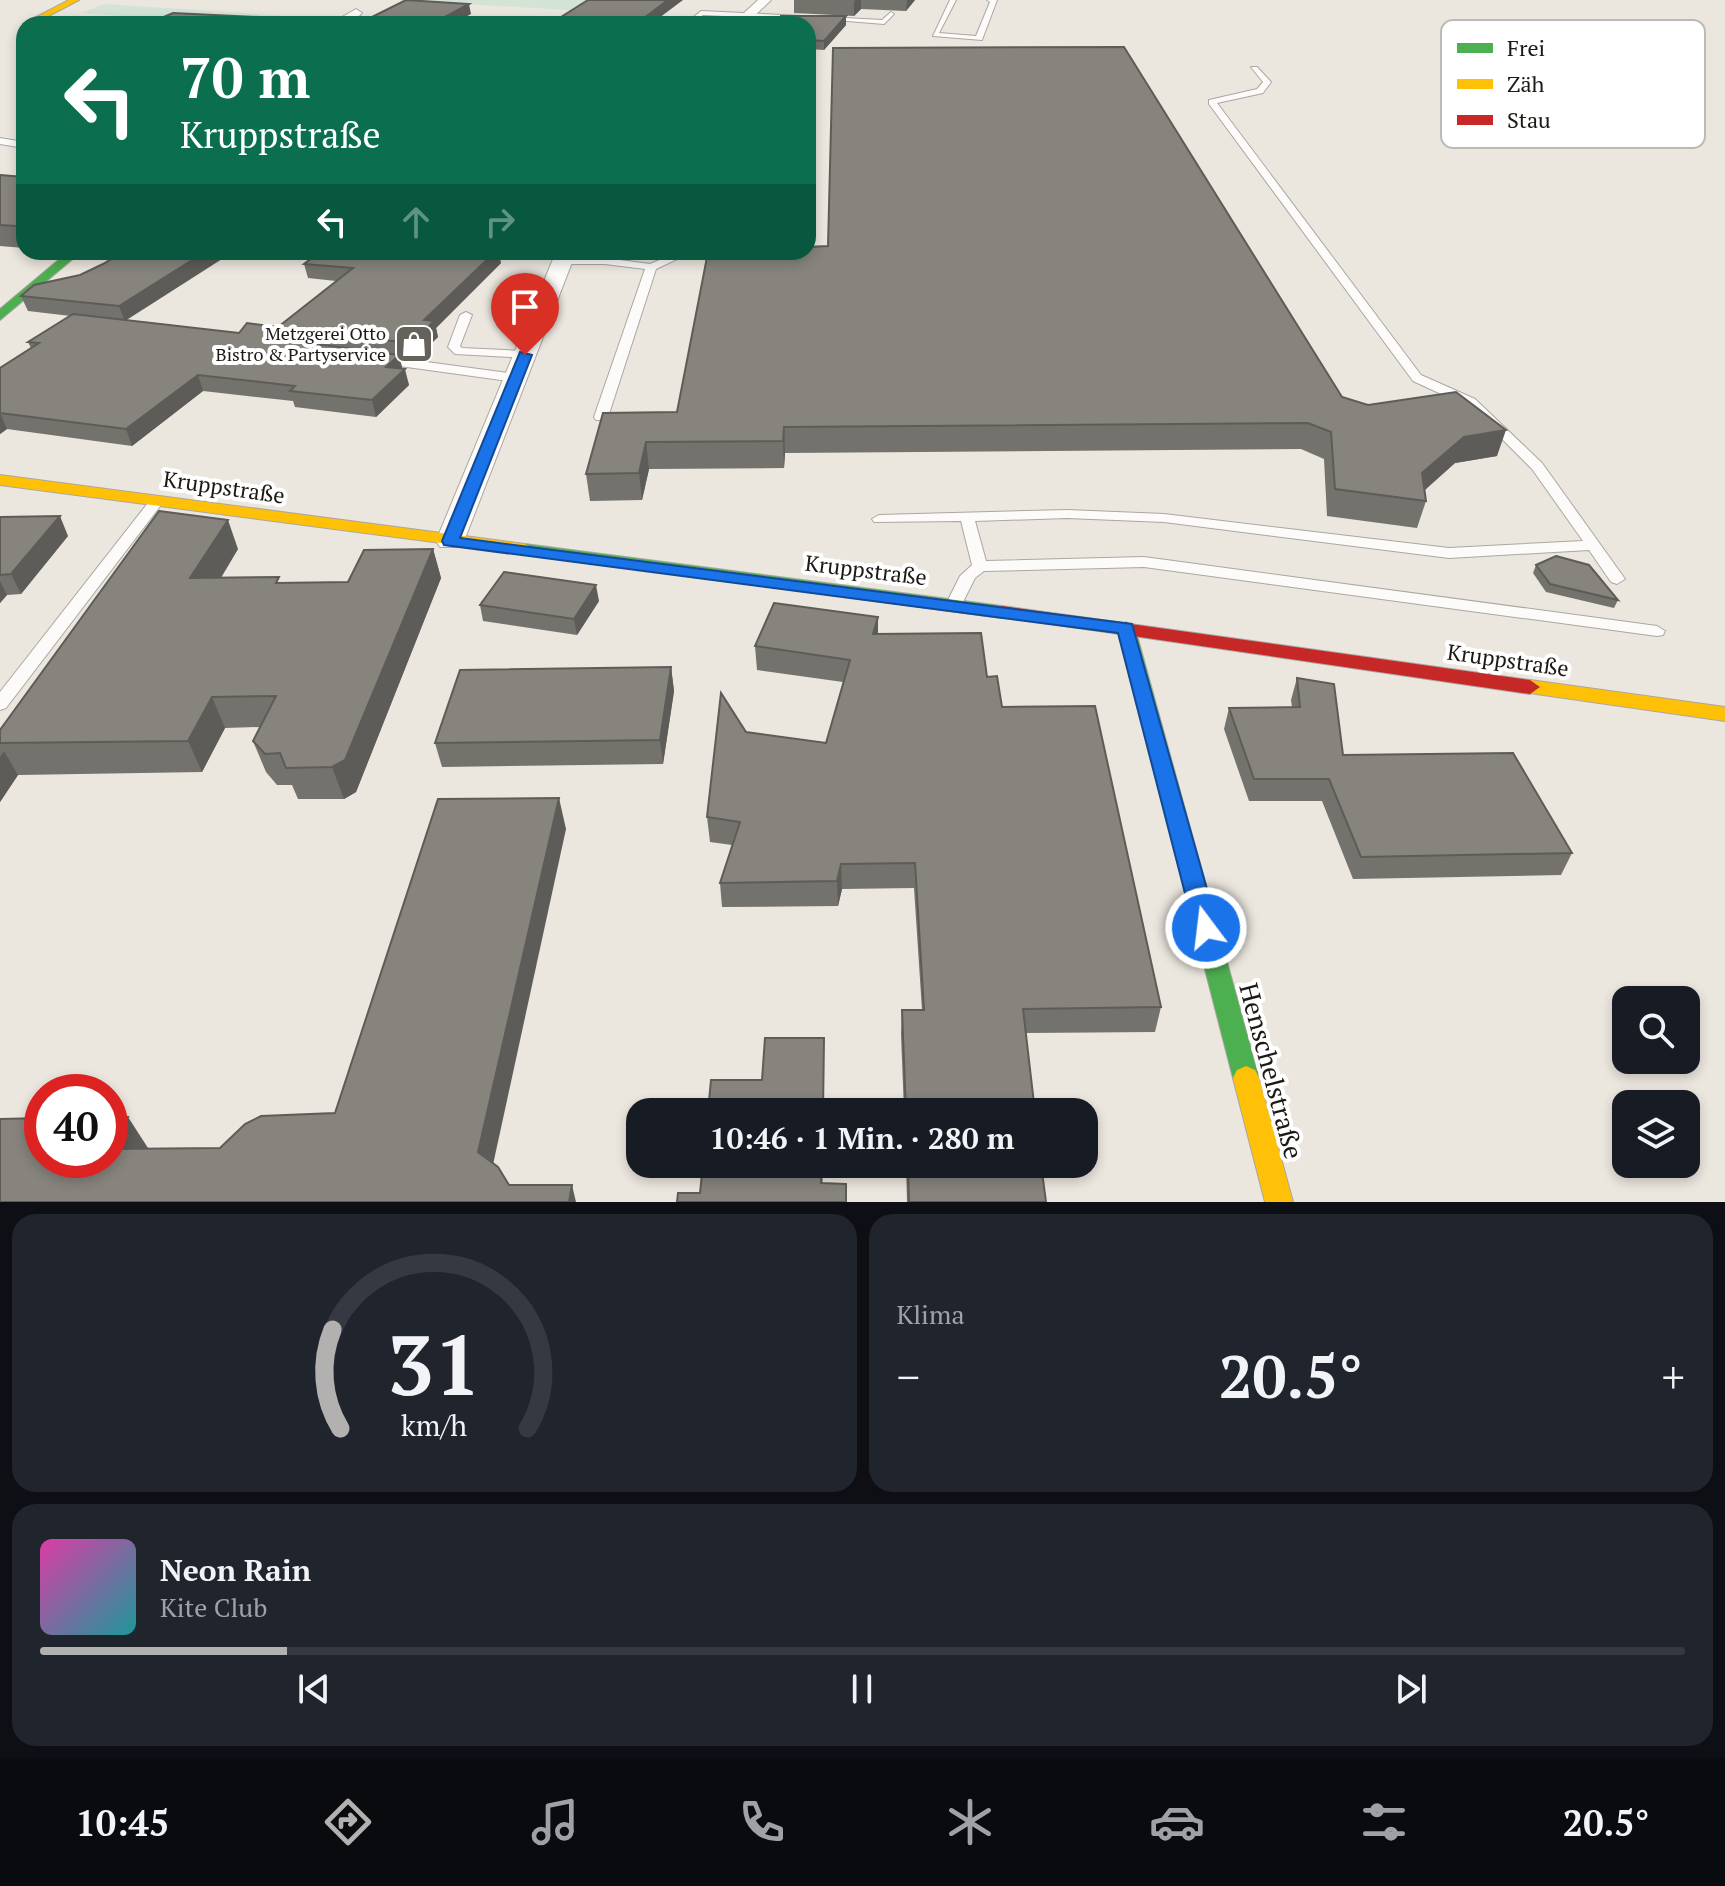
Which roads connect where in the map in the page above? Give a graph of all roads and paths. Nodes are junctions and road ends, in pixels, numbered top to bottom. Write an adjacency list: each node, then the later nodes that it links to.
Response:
1 (75, 0): 7 (street)
2 (765, 0): 11 (street)
3 (953, 0): 4 (lane)
4 (990, 0)
5 (356, 13): 8 (street)
6 (891, 14): 12 (lane)
7 (43, 16)
8 (351, 16)
9 (697, 16): 10 (lane)
10 (719, 16)
11 (747, 16)
12 (821, 19)
13 (1254, 69): 30 (lane)
14 (66, 260): 20 (street)
15 (563, 260): 21 (street)
16 (595, 260): 18 (lane)
17 (668, 260): 18 (lane)
18 (651, 267): 24 (lane)
19 (466, 315): 21 (lane)
20 (0, 316)
21 (525, 355): 23 (street)
22 (367, 358): 23 (lane)
23 (515, 378): 29 (street)
24 (601, 417)
25 (0, 480): 26 (street, Kruppstraße)
26 (156, 502): 29 (street, Kruppstraße); 36 (lane)
27 (967, 517): 28 (lane); 30 (lane); 31 (lane)
28 (879, 519)
29 (450, 541): 33 (street, Kruppstraße)
30 (1593, 545): 32 (lane)
31 (980, 566): 33 (lane); 35 (lane)
32 (1617, 579)
33 (953, 606): 34 (street, Kruppstraße)
34 (1126, 628): 37 (street, Kruppstraße); 38 (street, Henschelstraße)
35 (1657, 631)
36 (0, 704)
37 (1725, 714)
38 (1279, 1202)

